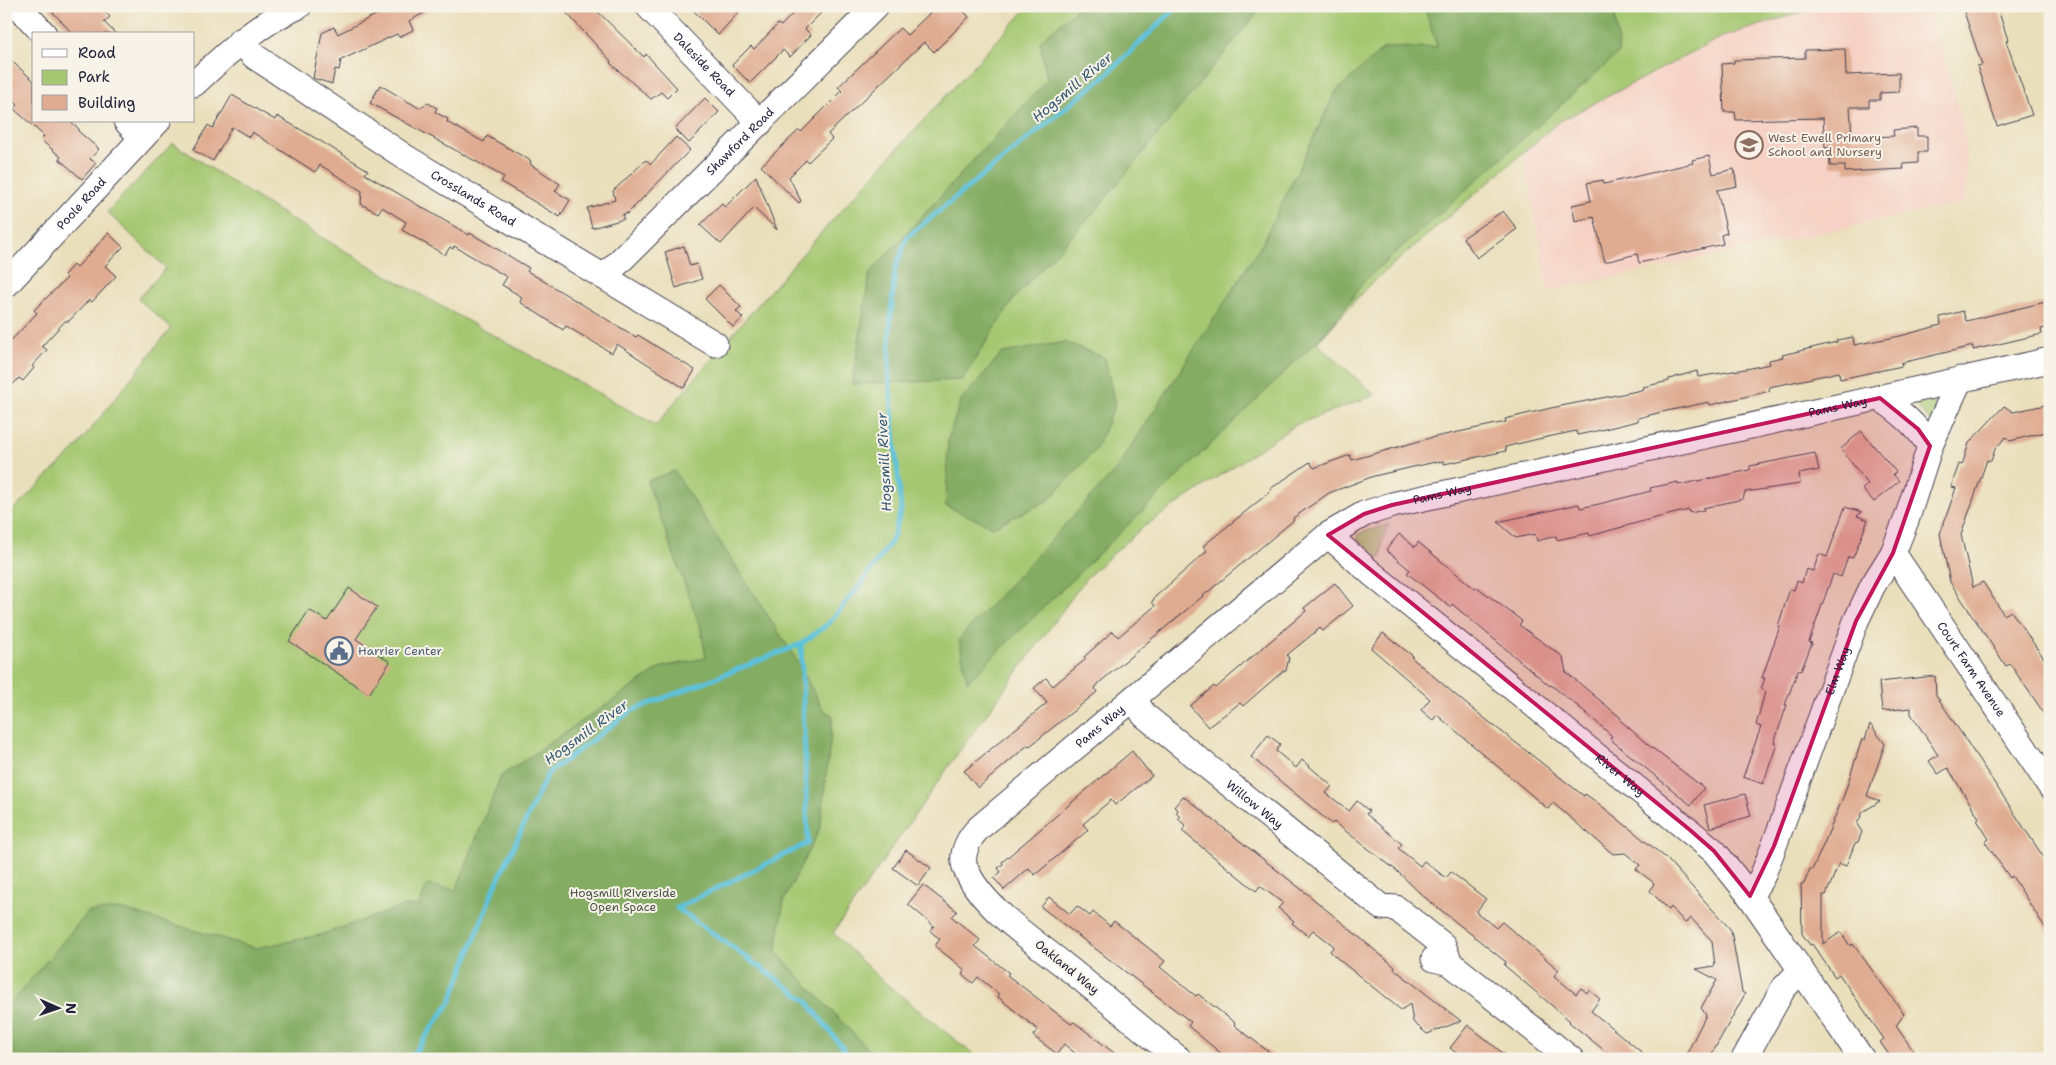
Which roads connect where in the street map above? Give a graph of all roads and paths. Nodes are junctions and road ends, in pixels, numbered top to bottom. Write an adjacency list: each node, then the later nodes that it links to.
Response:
1 (18, 6): 5 (street)
2 (299, 6): 6 (street)
3 (648, 6): 8 (street, Daleside Road)
4 (876, 6): 8 (street, Shawford Road)
5 (42, 32)
6 (240, 41): 7 (street); 10 (street, Crosslands Road)
7 (195, 83)
8 (760, 123): 10 (street, Shawford Road)
9 (142, 127): 11 (street, Poole Road)
10 (604, 276): 12 (street, Crosslands Road)
11 (6, 285)
12 (715, 344)
13 (2050, 360): 14 (street, Pams Way)
14 (1960, 379): 15 (street, Pams Way); 16 (street, Elm Way)
15 (1880, 398): 16 (street); 17 (street, Pams Way)
16 (1930, 446): 18 (street, Elm Way)
17 (1328, 534): 19 (street, Pams Way); 22 (street, River Way)
18 (1893, 553): 20 (street, Court Farm Avenue); 22 (street, Elm Way)
19 (1134, 698): 21 (street, Pams Way); 25 (street, Willow Way)
20 (2050, 786)
21 (965, 866): 24 (street, Oakland Way)
22 (1750, 896): 23 (street, River Way)
23 (1801, 970): 26 (street); 27 (street, River Way)
24 (1179, 1059)
25 (1571, 1059)
26 (1744, 1059)
27 (1862, 1059)

